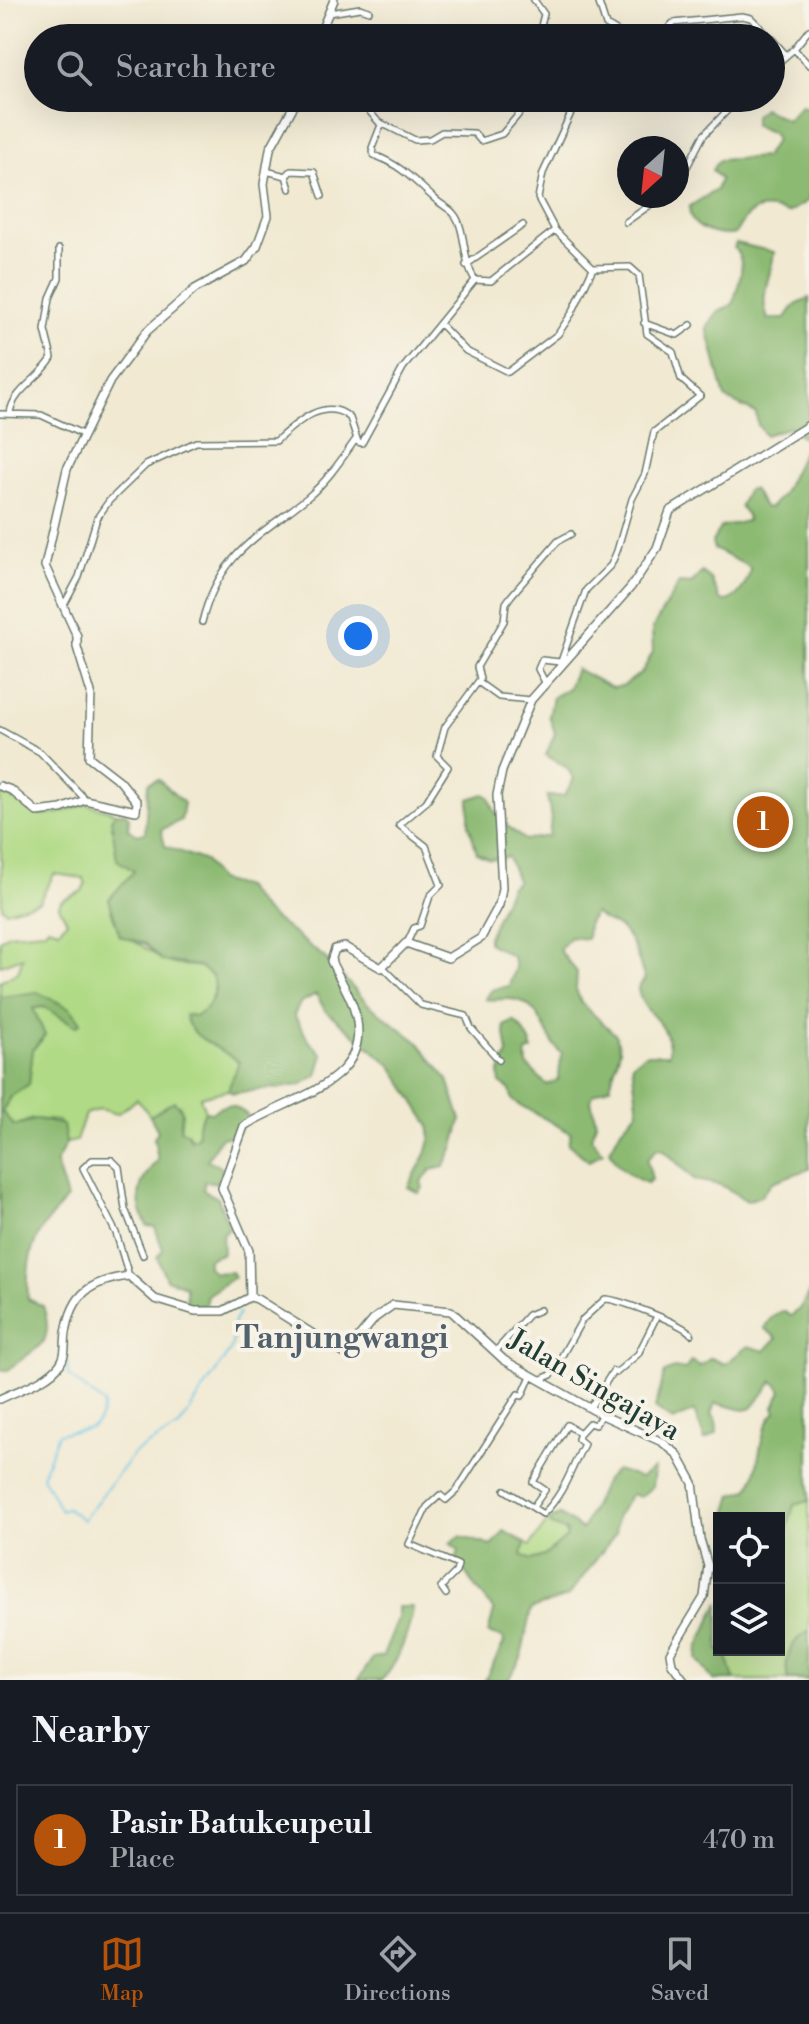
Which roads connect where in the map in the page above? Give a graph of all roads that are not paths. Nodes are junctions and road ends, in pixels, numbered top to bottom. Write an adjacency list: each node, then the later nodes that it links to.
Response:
1 (334, 0): 5 (street)
2 (534, 0): 7 (street)
3 (598, 0): 8 (street)
4 (369, 11): 5 (street)
5 (329, 13): 6 (street)
6 (324, 24)
7 (542, 24)
8 (606, 24)
9 (672, 24): 10 (street)
10 (757, 24)
11 (809, 30): 12 (street)
12 (794, 49): 13 (street); 14 (street)
13 (786, 55)
14 (809, 65)
15 (289, 112): 22 (street)
16 (371, 112): 20 (street)
17 (571, 112): 29 (street)
18 (726, 112): 21 (street)
19 (519, 114): 20 (street)
20 (380, 122): 31 (street)
21 (689, 163)
22 (266, 171): 23 (street); 40 (street)
23 (286, 176): 24 (street); 25 (street)
24 (290, 189)
25 (322, 196)
26 (646, 208): 27 (street)
27 (626, 222)
28 (523, 225): 31 (street)
29 (555, 230): 32 (street); 33 (street)
30 (59, 249): 37 (street)
31 (466, 265): 33 (street)
32 (593, 268): 34 (street); 35 (street)
33 (475, 280): 35 (street)
34 (643, 323): 36 (street); 45 (street)
35 (441, 325): 41 (street)
36 (691, 325)
37 (10, 413): 38 (street); 40 (street)
38 (0, 414)
39 (809, 425): 45 (street)
40 (82, 434): 43 (street)
41 (357, 438): 43 (street); 44 (street)
42 (571, 534): 46 (street)
43 (64, 605): 51 (street)
44 (202, 622)
45 (559, 665): 47 (street); 47 (street)
46 (478, 682): 48 (street); 52 (street)
47 (545, 682): 48 (street)
48 (531, 700): 52 (street)
49 (0, 730): 51 (street)
50 (0, 786): 51 (street)
51 (85, 800)
52 (407, 943): 53 (street)
53 (383, 967): 54 (street); 57 (street)
54 (499, 1060)
55 (143, 1255): 56 (street)
56 (129, 1276): 57 (street); 63 (street)
57 (250, 1297): 61 (street, Jalan Singajaya)
58 (540, 1310): 61 (street)
59 (657, 1316): 60 (street); 62 (street); 64 (street)
60 (691, 1334)
61 (494, 1353): 62 (street, Jalan Singajaya)
62 (535, 1378): 64 (street, Jalan Singajaya); 69 (street)
63 (0, 1399)
64 (590, 1408): 65 (street, Jalan Singajaya)
65 (602, 1415): 66 (street); 70 (street, Jalan Singajaya)
66 (580, 1433): 68 (street); 68 (street)
67 (505, 1490): 68 (street)
68 (533, 1507)
69 (446, 1594)
70 (684, 1680)

